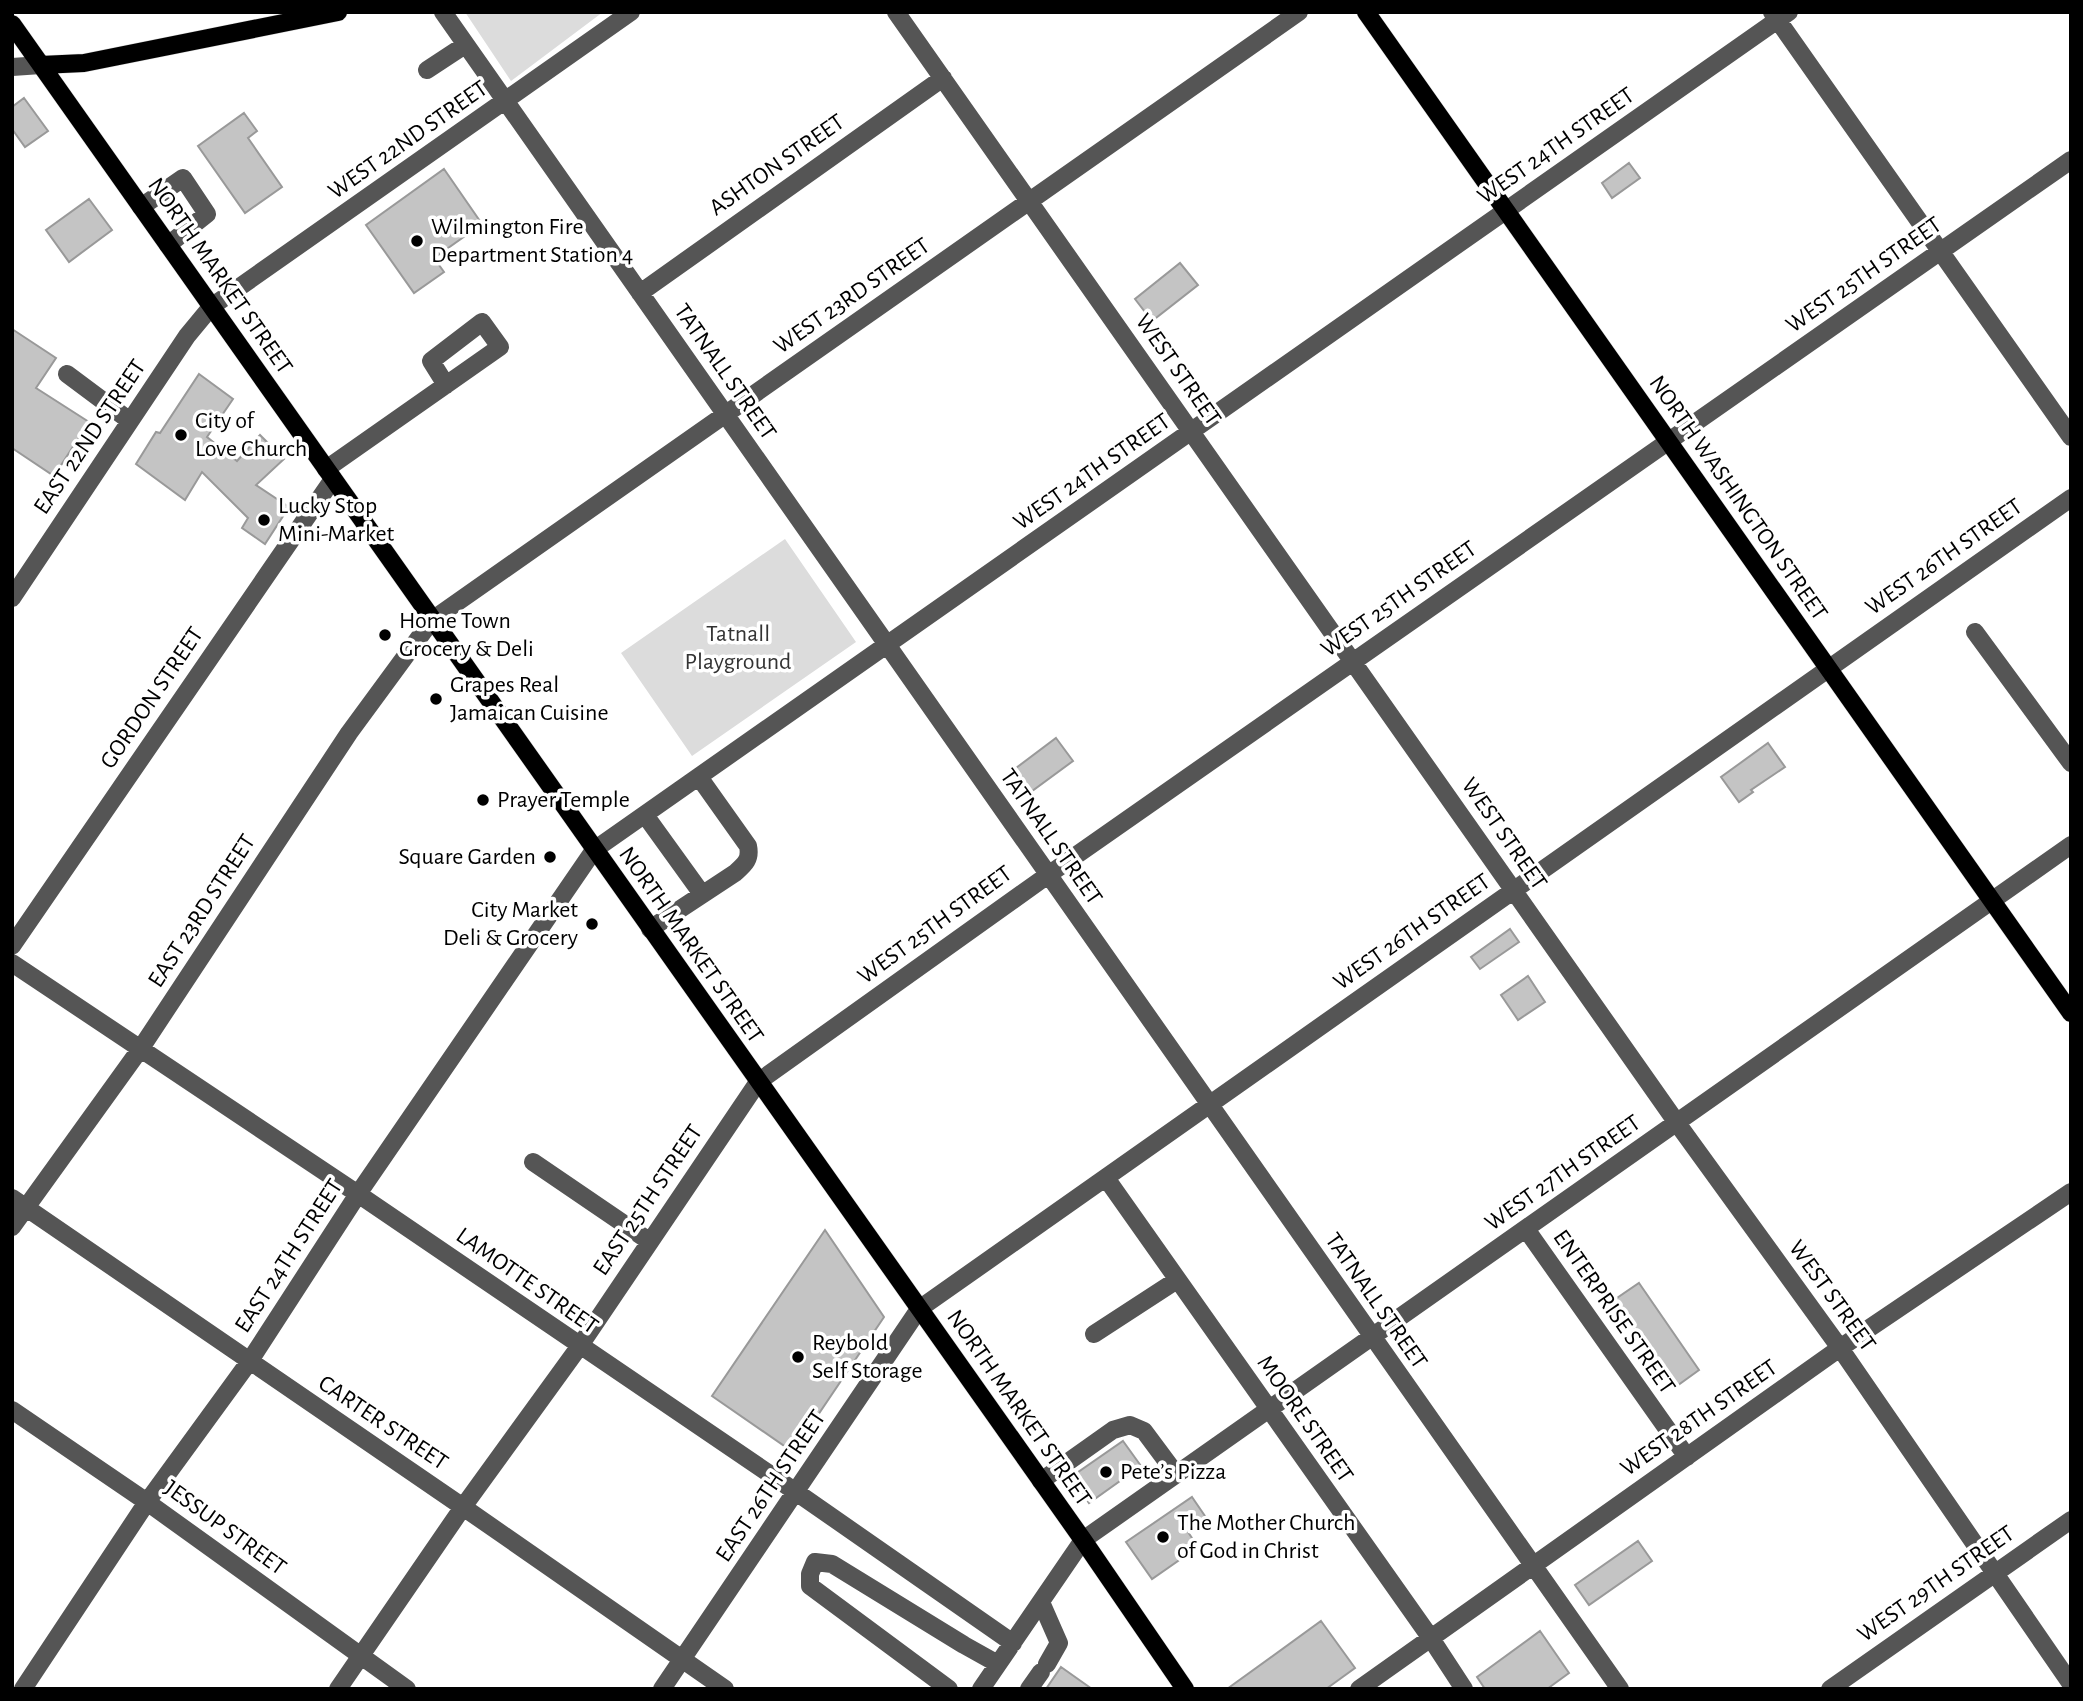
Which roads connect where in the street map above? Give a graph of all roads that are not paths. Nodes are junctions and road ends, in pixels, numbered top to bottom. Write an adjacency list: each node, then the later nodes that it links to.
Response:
1 (338, 12): 10 (main road)
2 (443, 12): 9 (street, TATNALL STREET)
3 (631, 12): 14 (street, WEST 22ND STREET)
4 (897, 12): 13 (street, WEST STREET)
5 (1299, 12): 16 (street, WEST 23RD STREET)
6 (1366, 12): 18 (main road, NORTH WASHINGTON STREET)
7 (1779, 15): 18 (street, WEST 24TH STREET); 20 (street)
8 (12, 24): 10 (main road, NORTH MARKET STREET)
9 (465, 45): 12 (street); 14 (street, TATNALL STREET)
10 (41, 65): 11 (street); 17 (main road, NORTH MARKET STREET)
11 (12, 67)
12 (427, 70)
13 (943, 78): 16 (street, WEST STREET); 21 (street, ASHTON STREET)
14 (505, 102): 21 (street, TATNALL STREET); 22 (street, WEST 22ND STREET)
15 (2071, 160): 20 (street, WEST 25TH STREET)
16 (1030, 201): 25 (street, WEST 23RD STREET); 27 (street, WEST STREET)
17 (141, 207): 19 (main road, NORTH MARKET STREET); 19 (street)
18 (1506, 211): 27 (street, WEST 24TH STREET); 29 (main road, NORTH WASHINGTON STREET)
19 (168, 245): 22 (main road, NORTH MARKET STREET)
20 (1940, 251): 28 (street); 29 (street, WEST 25TH STREET)
21 (640, 293): 25 (street, TATNALL STREET)
22 (211, 307): 26 (street, EAST 22ND STREET); 30 (main road, NORTH MARKET STREET)
23 (67, 374): 26 (street)
24 (446, 385): 30 (street)
25 (725, 415): 33 (street, WEST 23RD STREET); 35 (street, TATNALL STREET)
26 (130, 421): 32 (street, EAST 22ND STREET)
27 (1191, 432): 35 (street, WEST 24TH STREET); 36 (street, WEST STREET)
28 (2071, 437)
29 (1668, 441): 36 (street, WEST 25TH STREET); 37 (main road, NORTH WASHINGTON STREET)
30 (329, 474): 33 (main road, NORTH MARKET STREET); 48 (street, GORDON STREET)
31 (2071, 498): 37 (street, WEST 26TH STREET)
32 (12, 597)
33 (432, 620): 42 (main road, NORTH MARKET STREET); 51 (street, EAST 23RD STREET)
34 (1975, 632): 38 (street)
35 (887, 645): 39 (street, WEST 24TH STREET); 43 (street, TATNALL STREET)
36 (1353, 662): 43 (street, WEST 25TH STREET); 44 (street, WEST STREET)
37 (1828, 669): 44 (street, WEST 26TH STREET); 46 (main road, NORTH WASHINGTON STREET)
38 (2071, 763)
39 (699, 777): 40 (street, WEST 24TH STREET); 45 (street)
40 (645, 815): 42 (street, WEST 24TH STREET); 45 (street)
41 (2071, 845): 46 (street, WEST 27TH STREET)
42 (594, 850): 47 (main road, NORTH MARKET STREET); 58 (street, EAST 24TH STREET)
43 (1048, 875): 52 (street, WEST 25TH STREET); 53 (street, TATNALL STREET)
44 (1514, 891): 53 (street, WEST 26TH STREET); 54 (street, WEST STREET)
45 (702, 894): 47 (street)
46 (1992, 901): 50 (main road, NORTH WASHINGTON STREET); 54 (street, WEST 27TH STREET)
47 (650, 929): 52 (main road, NORTH MARKET STREET)
48 (12, 946)
49 (12, 963): 51 (street, LAMOTTE STREET)
50 (2071, 1013)
51 (141, 1048): 58 (street, LAMOTTE STREET); 59 (street, EAST 23RD STREET)
52 (758, 1082): 62 (street, EAST 25TH STREET); 64 (main road, NORTH MARKET STREET)
53 (1209, 1105): 56 (street, WEST 26TH STREET); 66 (street, TATNALL STREET)
54 (1676, 1123): 61 (street, WEST 27TH STREET); 68 (street, WEST STREET)
55 (533, 1162): 62 (street)
56 (1106, 1178): 63 (street, MOORE STREET); 64 (street, WEST 26TH STREET)
57 (2071, 1192): 68 (street, WEST 28TH STREET)
58 (358, 1194): 67 (street, LAMOTTE STREET); 69 (street, EAST 24TH STREET)
59 (19, 1203): 60 (street, EAST 23RD STREET); 69 (street, CARTER STREET)
60 (12, 1227)
61 (1526, 1229): 66 (street, WEST 27TH STREET); 72 (street, ENTERPRISE STREET)
62 (649, 1241): 67 (street, EAST 25TH STREET)
63 (1177, 1280): 65 (street); 71 (street, MOORE STREET)
64 (919, 1310): 74 (main road, NORTH MARKET STREET); 75 (street, EAST 26TH STREET)
65 (1094, 1334)
66 (1372, 1337): 71 (street, WEST 27TH STREET); 80 (street, TATNALL STREET)
67 (579, 1347): 75 (street, LAMOTTE STREET); 77 (street, EAST 25TH STREET)
68 (1840, 1348): 72 (street, WEST 28TH STREET); 81 (street, WEST STREET)
69 (250, 1362): 76 (street, EAST 24TH STREET); 77 (street, CARTER STREET)
70 (12, 1410): 76 (street, JESSUP STREET)
71 (1268, 1410): 73 (street, WEST 27TH STREET); 83 (street, MOORE STREET)
72 (1687, 1457): 80 (street, WEST 28TH STREET)
73 (1177, 1474): 74 (street); 79 (street, WEST 27TH STREET)
74 (1041, 1481): 79 (main road, NORTH MARKET STREET)
75 (796, 1492): 84 (street, LAMOTTE STREET); 86 (street, EAST 26TH STREET)
76 (147, 1502): 85 (street, JESSUP STREET); 90 (street, EAST 24TH STREET)
77 (463, 1507): 85 (street, EAST 25TH STREET); 86 (street, CARTER STREET)
78 (2071, 1520): 81 (street, WEST 29TH STREET)
79 (1083, 1540): 82 (street); 97 (main road, NORTH MARKET STREET)
80 (1534, 1565): 83 (street, WEST 28TH STREET); 100 (street, TATNALL STREET)
81 (1993, 1574): 88 (street, WEST STREET); 101 (street, WEST 29TH STREET)
82 (1041, 1602): 84 (street); 96 (street)
83 (1430, 1637): 98 (street, WEST 28TH STREET); 99 (street, MOORE STREET)
84 (1013, 1643): 87 (street)
85 (361, 1656): 91 (street, EAST 25TH STREET); 92 (street, JESSUP STREET)
86 (682, 1659): 93 (street, EAST 26TH STREET); 94 (street, CARTER STREET)
87 (998, 1664): 89 (street); 95 (street)
88 (2071, 1684)
89 (989, 1686)
90 (23, 1689)
91 (338, 1689)
92 (407, 1689)
93 (662, 1689)
94 (725, 1689)
95 (949, 1689)
96 (1029, 1689)
97 (1185, 1689)
98 (1359, 1689)
99 (1464, 1689)
100 (1619, 1689)
101 (1830, 1689)

